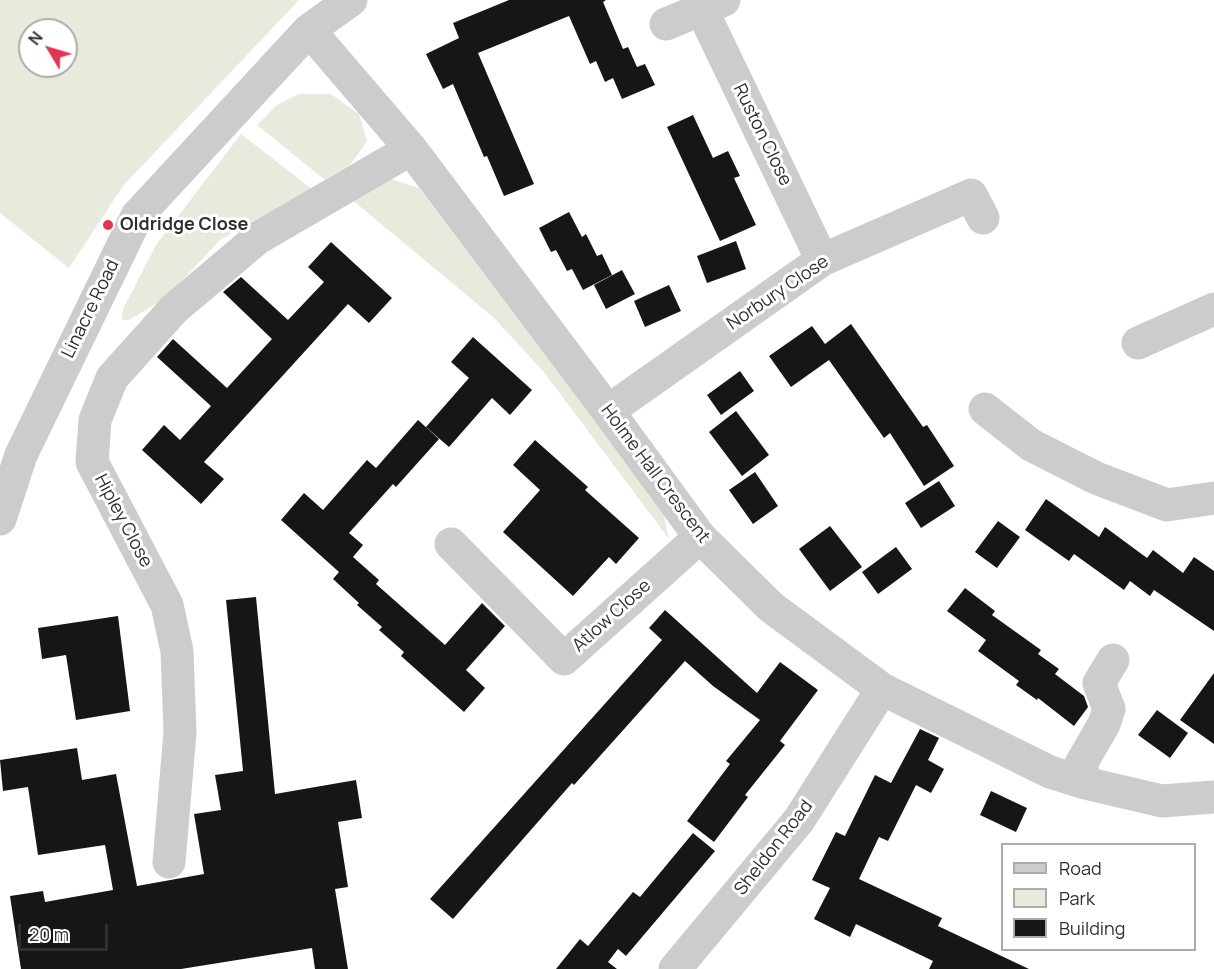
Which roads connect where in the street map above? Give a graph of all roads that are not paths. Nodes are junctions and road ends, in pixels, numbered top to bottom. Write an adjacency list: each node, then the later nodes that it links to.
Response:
1 (351, 0): 4 (street, Linacre Road)
2 (713, 5): 3 (street, Ruston Close); 7 (street, Ruston Close)
3 (666, 24)
4 (309, 30): 5 (street, Holme Hall Crescent); 13 (street, Linacre Road)
5 (411, 149): 11 (street, Holme Hall Crescent); 20 (street, Hipley Close)
6 (983, 218): 7 (street, Norbury Close)
7 (822, 260): 11 (street, Norbury Close)
8 (1214, 309): 9 (street)
9 (1138, 343)
10 (985, 409): 12 (street)
11 (608, 411): 14 (street, Holme Hall Crescent)
12 (1214, 498)
13 (0, 519)
14 (700, 537): 15 (street, Atlow Close); 17 (street, Holme Hall Crescent)
15 (451, 544)
16 (1113, 660): 18 (street)
17 (882, 689): 18 (street, Holme Hall Crescent); 21 (street, Sheldon Road)
18 (1085, 783): 19 (street, Holme Hall Crescent)
19 (1214, 797)
20 (169, 862)
21 (675, 969)

